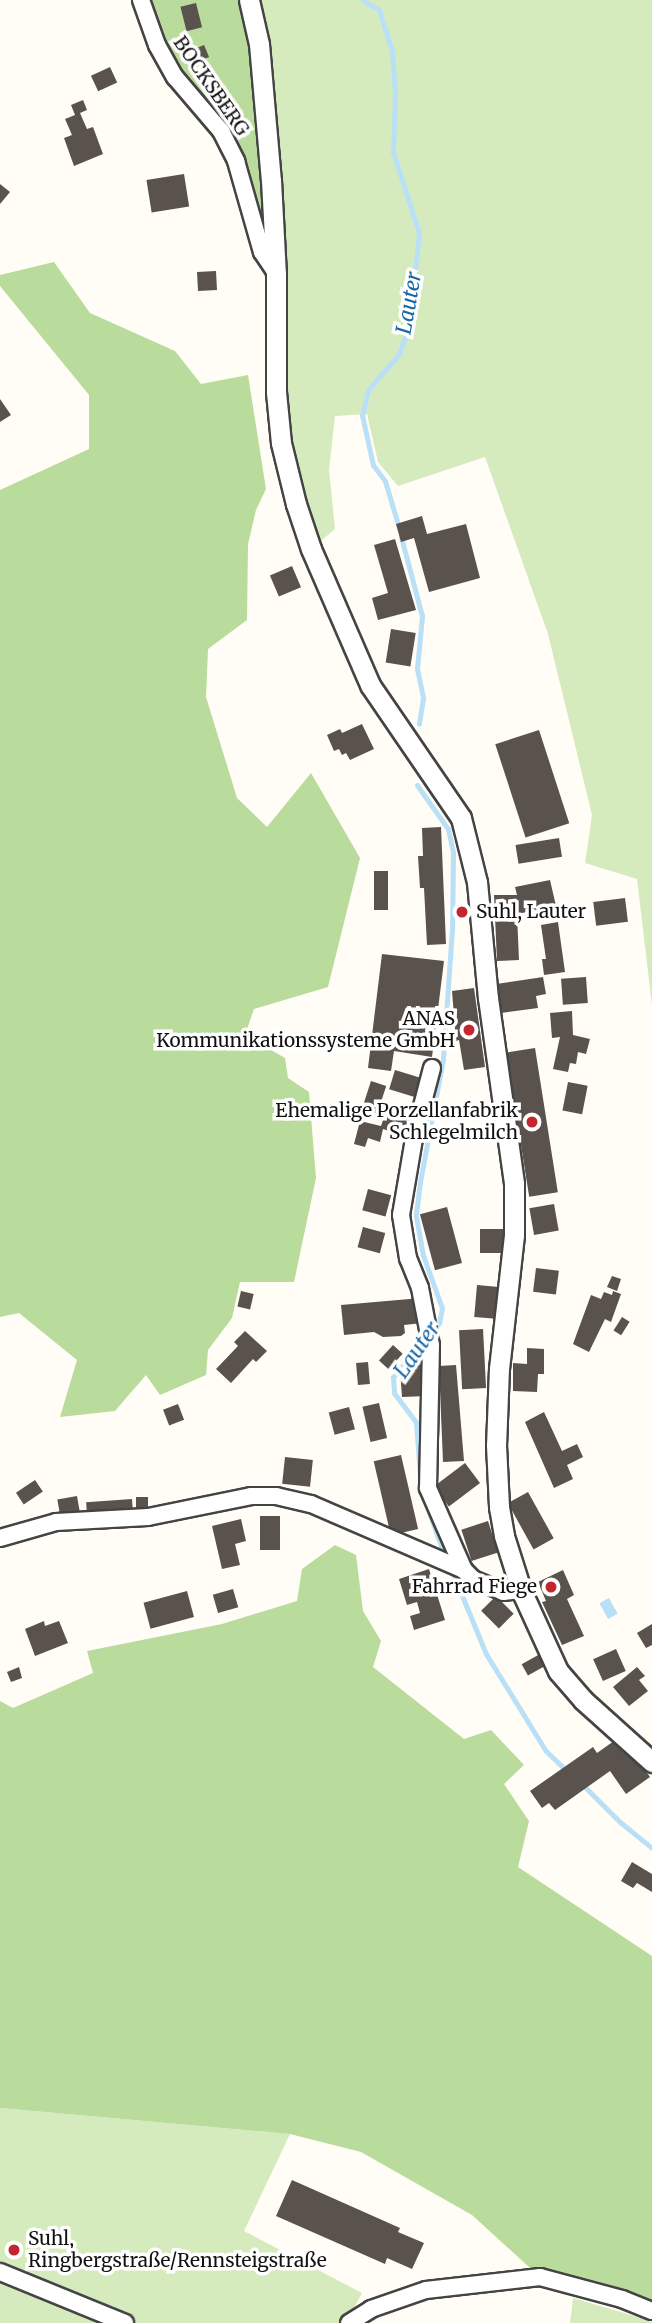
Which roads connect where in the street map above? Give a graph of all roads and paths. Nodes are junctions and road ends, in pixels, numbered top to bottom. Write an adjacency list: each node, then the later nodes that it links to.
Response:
1 (141, 0): 3 (street, BOCKSBERG)
2 (249, 0): 3 (street)
3 (276, 274): 7 (street)
4 (432, 1068): 6 (street)
5 (0, 1538): 6 (street)
6 (464, 1570): 7 (street)
7 (521, 1590): 8 (street)
8 (652, 1762)
9 (0, 2272): 11 (street)
10 (652, 2311): 12 (street)
11 (125, 2323)
12 (349, 2323)

